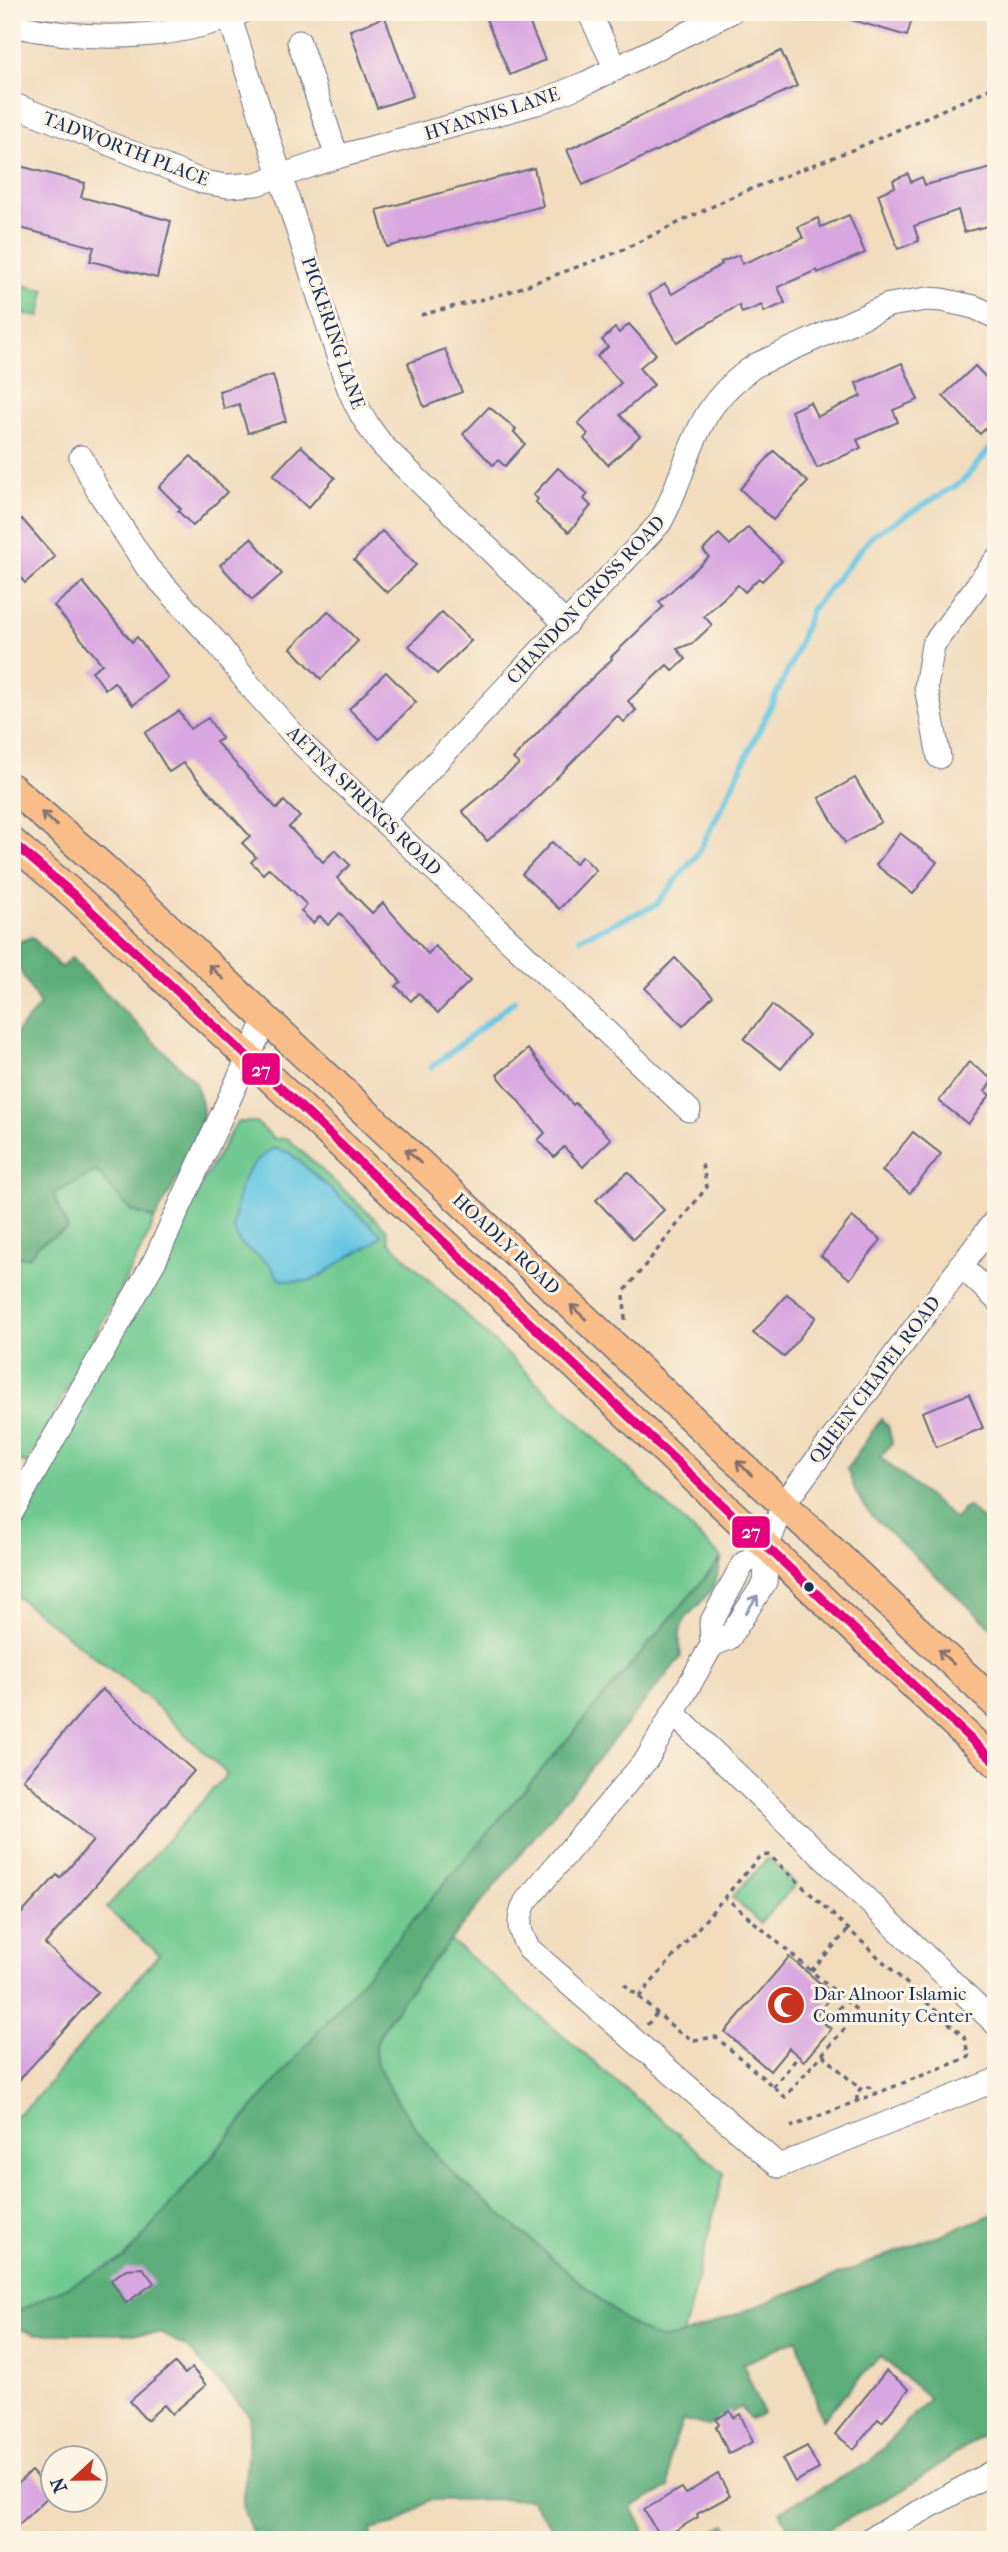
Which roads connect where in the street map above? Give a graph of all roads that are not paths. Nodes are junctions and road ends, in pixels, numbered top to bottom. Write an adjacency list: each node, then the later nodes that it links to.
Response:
1 (589, 12): 6 (street)
2 (731, 12): 6 (street, HYANNIS LANE)
3 (233, 14): 4 (street); 9 (street, PICKERING LANE)
4 (12, 25)
5 (299, 42): 8 (street)
6 (616, 69): 8 (street, HYANNIS LANE)
7 (12, 104): 9 (street, TADWORTH PLACE)
8 (337, 157): 9 (street, HYANNIS LANE)
9 (281, 176): 13 (street, PICKERING LANE)
10 (996, 317): 13 (street, CHANDON CROSS ROAD)
11 (81, 457): 16 (street, AETNA SPRINGS ROAD)
12 (996, 560): 14 (street)
13 (566, 624): 16 (street, CHANDON CROSS ROAD)
14 (939, 757)
15 (12, 788): 18 (main road, HOADLY ROAD, one-way to 15)
16 (382, 820): 20 (street, AETNA SPRINGS ROAD)
17 (12, 842): 19 (main road)
18 (266, 1019): 19 (street); 24 (main road, HOADLY ROAD, one-way to 18)
19 (248, 1058): 25 (street); 26 (main road)
20 (688, 1110)
21 (996, 1219): 22 (street, QUEEN CHAPEL ROAD)
22 (960, 1265): 23 (street); 24 (street, QUEEN CHAPEL ROAD)
23 (996, 1299)
24 (783, 1504): 26 (street, QUEEN CHAPEL ROAD); 27 (main road, HOADLY ROAD, one-way to 24)
25 (12, 1513)
26 (767, 1548): 28 (street, QUEEN CHAPEL ROAD); 29 (main road)
27 (996, 1704)
28 (673, 1713): 30 (street); 31 (street)
29 (996, 1763)
30 (996, 2024)
31 (996, 2080)
32 (996, 2470): 33 (street)
33 (868, 2540)

